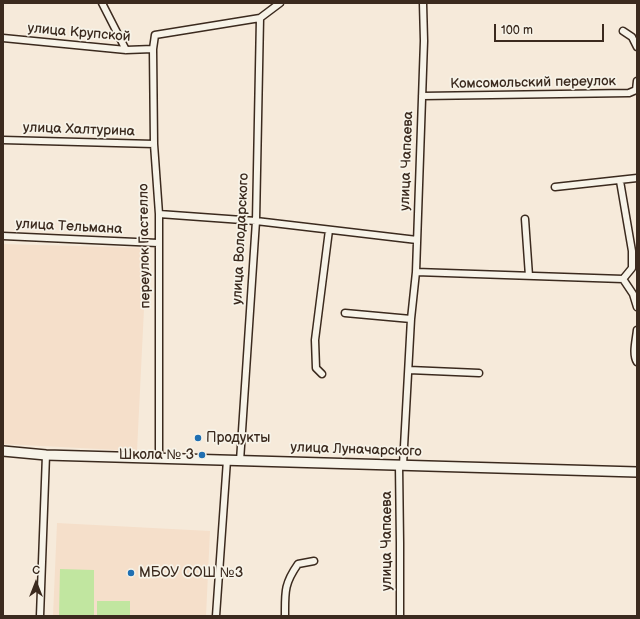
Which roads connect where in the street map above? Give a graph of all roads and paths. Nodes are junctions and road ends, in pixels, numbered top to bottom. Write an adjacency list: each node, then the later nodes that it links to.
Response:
1 (102, 3): 9 (street)
2 (280, 3): 4 (street)
3 (423, 3): 11 (street, улица Чапаева)
4 (260, 18): 8 (street, переулок Гастелло); 19 (street, улица Володарского)
5 (623, 31): 7 (street)
6 (3, 38): 9 (street, улица Крупской)
7 (637, 47)
8 (153, 49): 9 (street, улица Крупской); 13 (street, переулок Гастелло)
9 (126, 50)
10 (637, 81): 11 (street, Комсомольский переулок)
11 (422, 96): 22 (street, улица Чапаева)
12 (3, 140): 13 (street, улица Халтурина)
13 (154, 144): 17 (street, переулок Гастелло)
14 (637, 178): 15 (street)
15 (620, 180): 16 (street); 26 (street)
16 (555, 187)
17 (159, 214): 19 (street); 23 (street, переулок Гастелло)
18 (525, 218): 25 (street)
19 (256, 222): 20 (street); 39 (street, улица Володарского)
20 (329, 230): 22 (street); 34 (street)
21 (3, 236): 23 (street, улица Тельмана)
22 (417, 240): 24 (street, улица Чапаева)
23 (158, 243): 37 (street, переулок Гастелло)
24 (416, 272): 25 (street); 29 (street, улица Чапаева)
25 (529, 276): 26 (street)
26 (623, 279): 27 (street)
27 (637, 306)
28 (345, 313): 29 (street)
29 (411, 319): 32 (street, улица Чапаева)
30 (637, 330): 31 (street)
31 (637, 362)
32 (408, 370): 33 (street); 40 (street, улица Чапаева)
33 (479, 373)
34 (322, 374)
35 (3, 451): 36 (main road, улица Луначарского)
36 (46, 454): 37 (main road, улица Луначарского); 43 (street)
37 (159, 457): 38 (main road, улица Луначарского)
38 (227, 460): 39 (main road, улица Луначарского); 44 (street)
39 (240, 461): 40 (main road, улица Луначарского)
40 (401, 465): 41 (main road, улица Луначарского); 46 (street, улица Чапаева)
41 (637, 472)
42 (314, 561): 45 (street)
43 (40, 616)
44 (216, 616)
45 (285, 616)
46 (400, 616)

